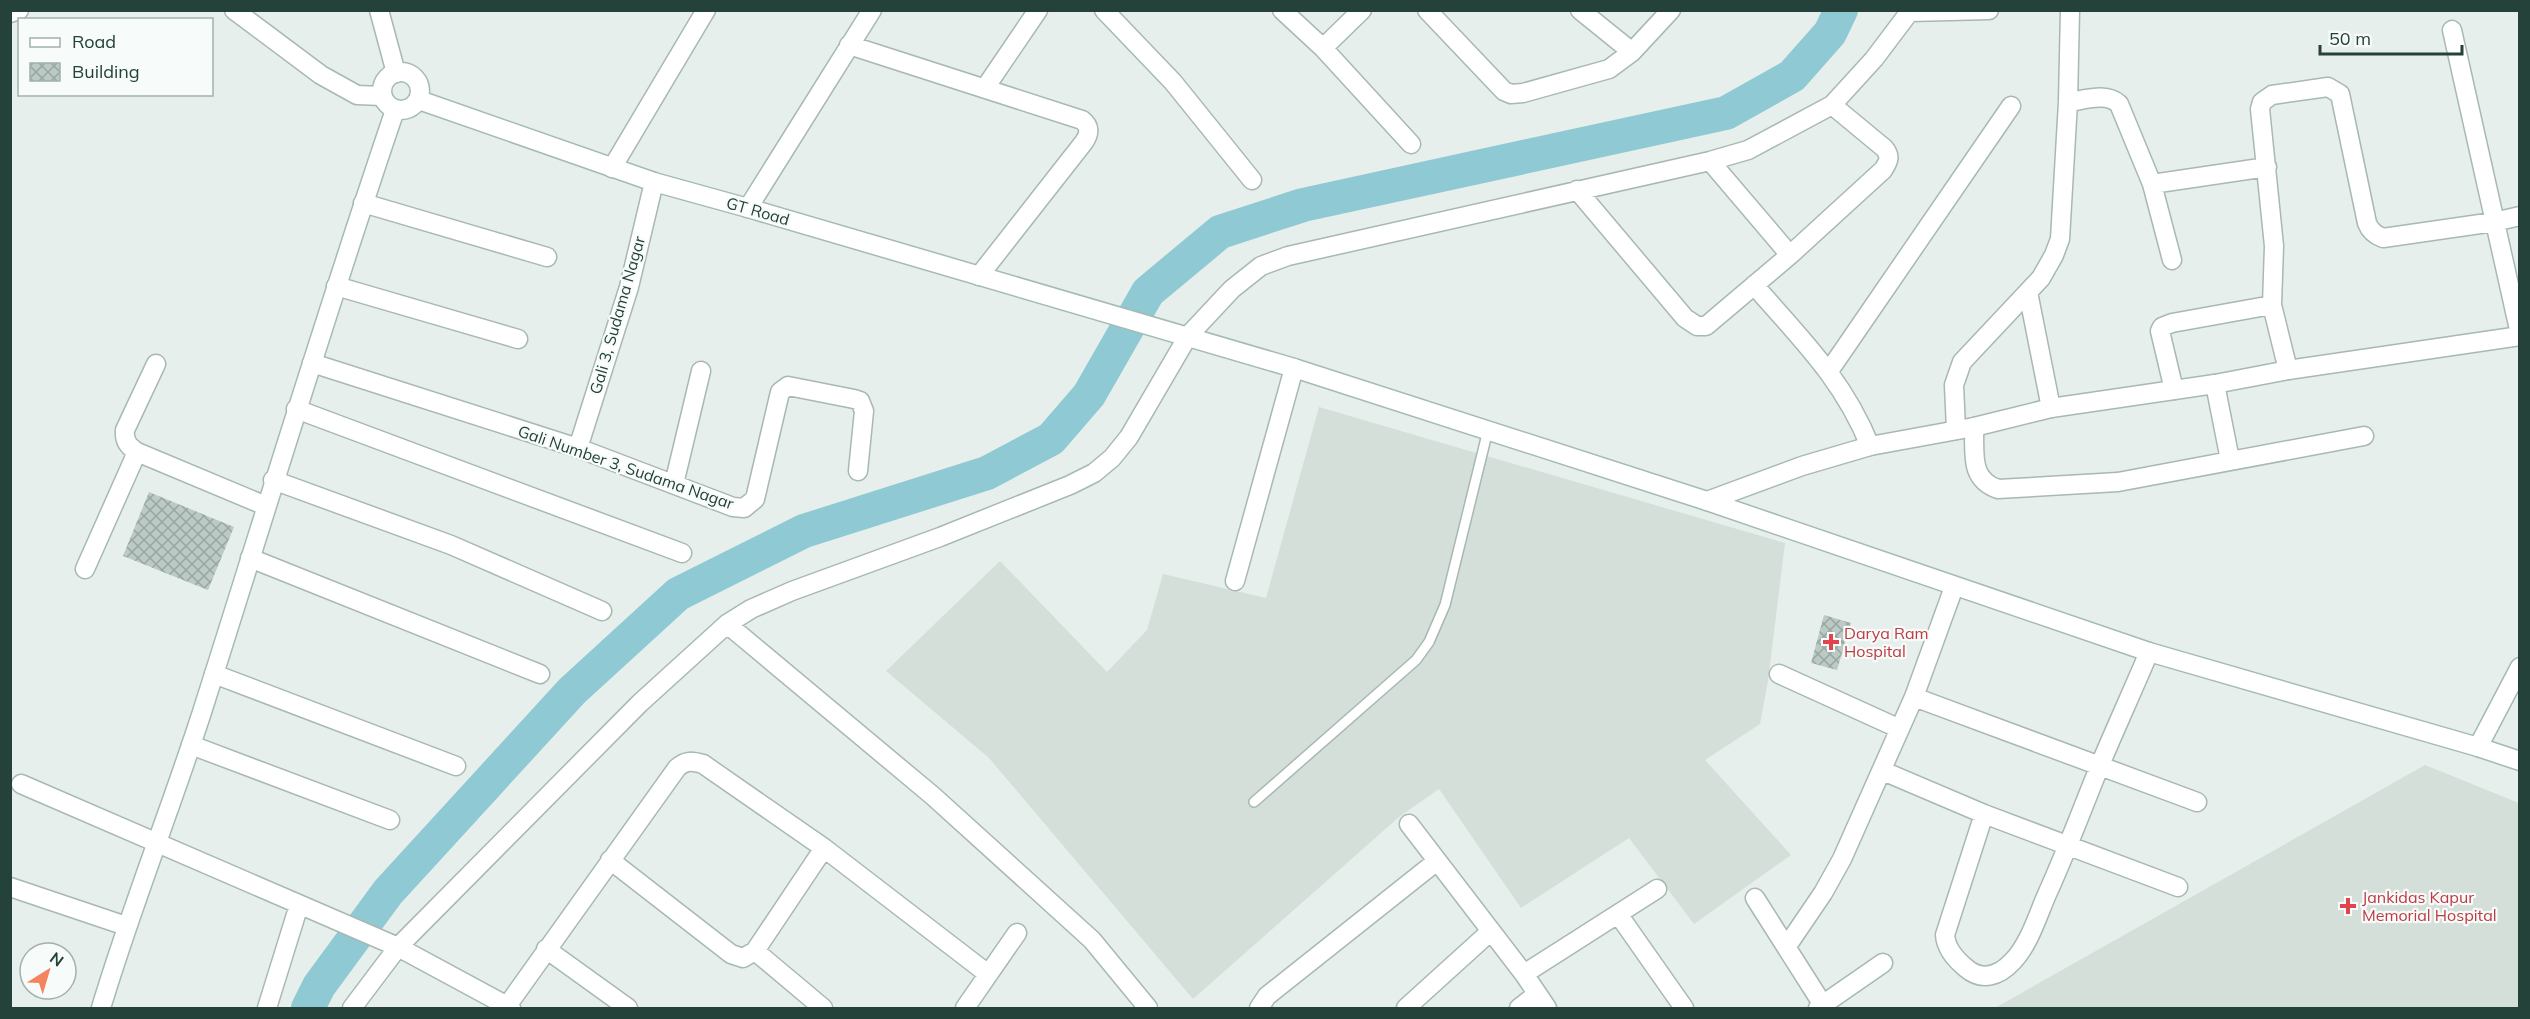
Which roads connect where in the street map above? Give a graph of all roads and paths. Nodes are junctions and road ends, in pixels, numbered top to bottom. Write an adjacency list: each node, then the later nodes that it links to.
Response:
1 (19, 10): 16 (street)
2 (234, 10): 23 (street)
3 (379, 10): 21 (street)
4 (706, 10): 32 (street)
5 (872, 10): 18 (street)
6 (1038, 10): 22 (street)
7 (1104, 10): 33 (street)
8 (1282, 10): 19 (street)
9 (1362, 10): 19 (street)
10 (1427, 10): 20 (street)
11 (1581, 10): 20 (street)
12 (1671, 10): 20 (street)
13 (1989, 10): 15 (street)
14 (2070, 10): 25 (street)
15 (1911, 11): 26 (street)
16 (10, 13)
17 (2452, 30): 40 (street)
18 (849, 45): 22 (street); 38 (street)
19 (1323, 48): 29 (street)
20 (1632, 52)
21 (396, 73): 23 (street); 24 (street)
22 (985, 88): 44 (street)
23 (382, 96): 28 (street)
24 (419, 100): 28 (street); 32 (street, GT Road)
25 (2068, 102): 35 (street); 47 (street)
26 (1832, 105): 30 (street); 41 (street)
27 (2011, 106): 57 (street)
28 (395, 110): 37 (street)
29 (1411, 144)
30 (1710, 161): 36 (street); 41 (street)
31 (2267, 167): 35 (street); 40 (street); 48 (street)
32 (612, 168): 34 (street, GT Road)
33 (1252, 180)
34 (654, 182): 38 (street, GT Road); 66 (street, Gali 3, Sudama Nagar)
35 (2152, 184): 43 (street)
36 (1577, 190): 45 (street); 50 (street)
37 (363, 203): 42 (street); 46 (street)
38 (748, 207): 44 (street, GT Road)
39 (2520, 216): 40 (street)
40 (2494, 222): 49 (street)
41 (1790, 255): 45 (street)
42 (547, 257)
43 (2172, 260)
44 (979, 276): 50 (street, GT Road)
45 (1754, 285): 57 (street)
46 (336, 286): 51 (street); 52 (street)
47 (2028, 292): 60 (street); 62 (street)
48 (2272, 305): 55 (street); 59 (street)
49 (2520, 335): 55 (street)
50 (1188, 336): 54 (street, GT Road); 80 (street)
51 (518, 339)
52 (312, 363): 61 (street); 66 (street, Gali Number 3, Sudama Nagar)
53 (156, 364): 67 (street)
54 (1294, 368): 63 (street, GT Road); 77 (street)
55 (2288, 370): 58 (street)
56 (701, 371): 71 (street)
57 (1829, 371): 65 (street)
58 (2214, 384): 59 (street); 68 (street)
59 (2174, 390): 60 (street)
60 (2051, 408): 62 (street)
61 (296, 409): 70 (street); 74 (street)
62 (1965, 428): 65 (street); 68 (street)
63 (1488, 430): 72 (street, GT Road); 95 (lane)
64 (2364, 436): 68 (street)
65 (1870, 446): 72 (street)
66 (578, 448): 71 (street, Gali Number 3, Sudama Nagar)
67 (137, 452): 73 (street); 76 (street)
68 (2230, 460)
69 (858, 471): 71 (street, Gali Number 3, Sudama Nagar)
70 (273, 480): 73 (street); 79 (street)
71 (674, 484)
72 (1707, 501): 78 (street, GT Road)
73 (266, 506): 75 (street)
74 (682, 553)
75 (250, 558): 83 (street); 85 (street)
76 (85, 569)
77 (1235, 581)
78 (1954, 587): 81 (street, GT Road); 86 (street)
79 (602, 611)
80 (727, 624): 115 (street); 131 (street)
81 (2149, 652): 89 (street, GT Road); 91 (street)
82 (2520, 667): 89 (street)
83 (214, 674): 88 (street); 92 (street)
84 (1779, 674): 87 (street)
85 (540, 675)
86 (1914, 697): 87 (street); 91 (street)
87 (1899, 729): 93 (street)
88 (191, 745): 98 (street); 100 (street)
89 (2478, 747): 90 (street, GT Road)
90 (2520, 761)
91 (2100, 765): 96 (street); 101 (street)
92 (456, 766)
93 (1883, 771): 97 (street); 114 (street)
94 (21, 784): 100 (street)
95 (1254, 802)
96 (2197, 802)
97 (1984, 814): 101 (street); 101 (street)
98 (390, 820)
99 (1409, 824): 104 (street)
100 (158, 842): 109 (street); 111 (street)
101 (2069, 846): 106 (street)
102 (824, 848): 103 (street); 117 (street); 119 (street)
103 (610, 860): 116 (street); 117 (street)
104 (1437, 861): 112 (street); 132 (street)
105 (10, 886): 111 (street)
106 (2178, 887)
107 (1657, 890): 110 (street)
108 (1755, 898): 114 (street)
109 (298, 905): 115 (street); 126 (street)
110 (1618, 914): 120 (street); 135 (street)
111 (126, 926): 125 (street)
112 (1491, 931): 120 (street); 133 (street)
113 (1017, 933): 119 (street)
114 (1787, 946): 124 (street)
115 (398, 947): 122 (street); 127 (street)
116 (546, 949): 123 (street); 128 (street)
117 (755, 951): 129 (street)
118 (1883, 963): 124 (street)
119 (988, 974): 130 (street)
120 (1524, 974): 121 (street)
121 (1542, 1001): 134 (street)
122 (485, 1002): 123 (street)
123 (509, 1007)
124 (1820, 1007)
125 (101, 1008)
126 (267, 1008)
127 (352, 1008)
128 (628, 1008)
129 (823, 1008)
130 (964, 1008)
131 (1148, 1008)
132 (1259, 1008)
133 (1406, 1008)
134 (1519, 1008)
135 (1684, 1008)

